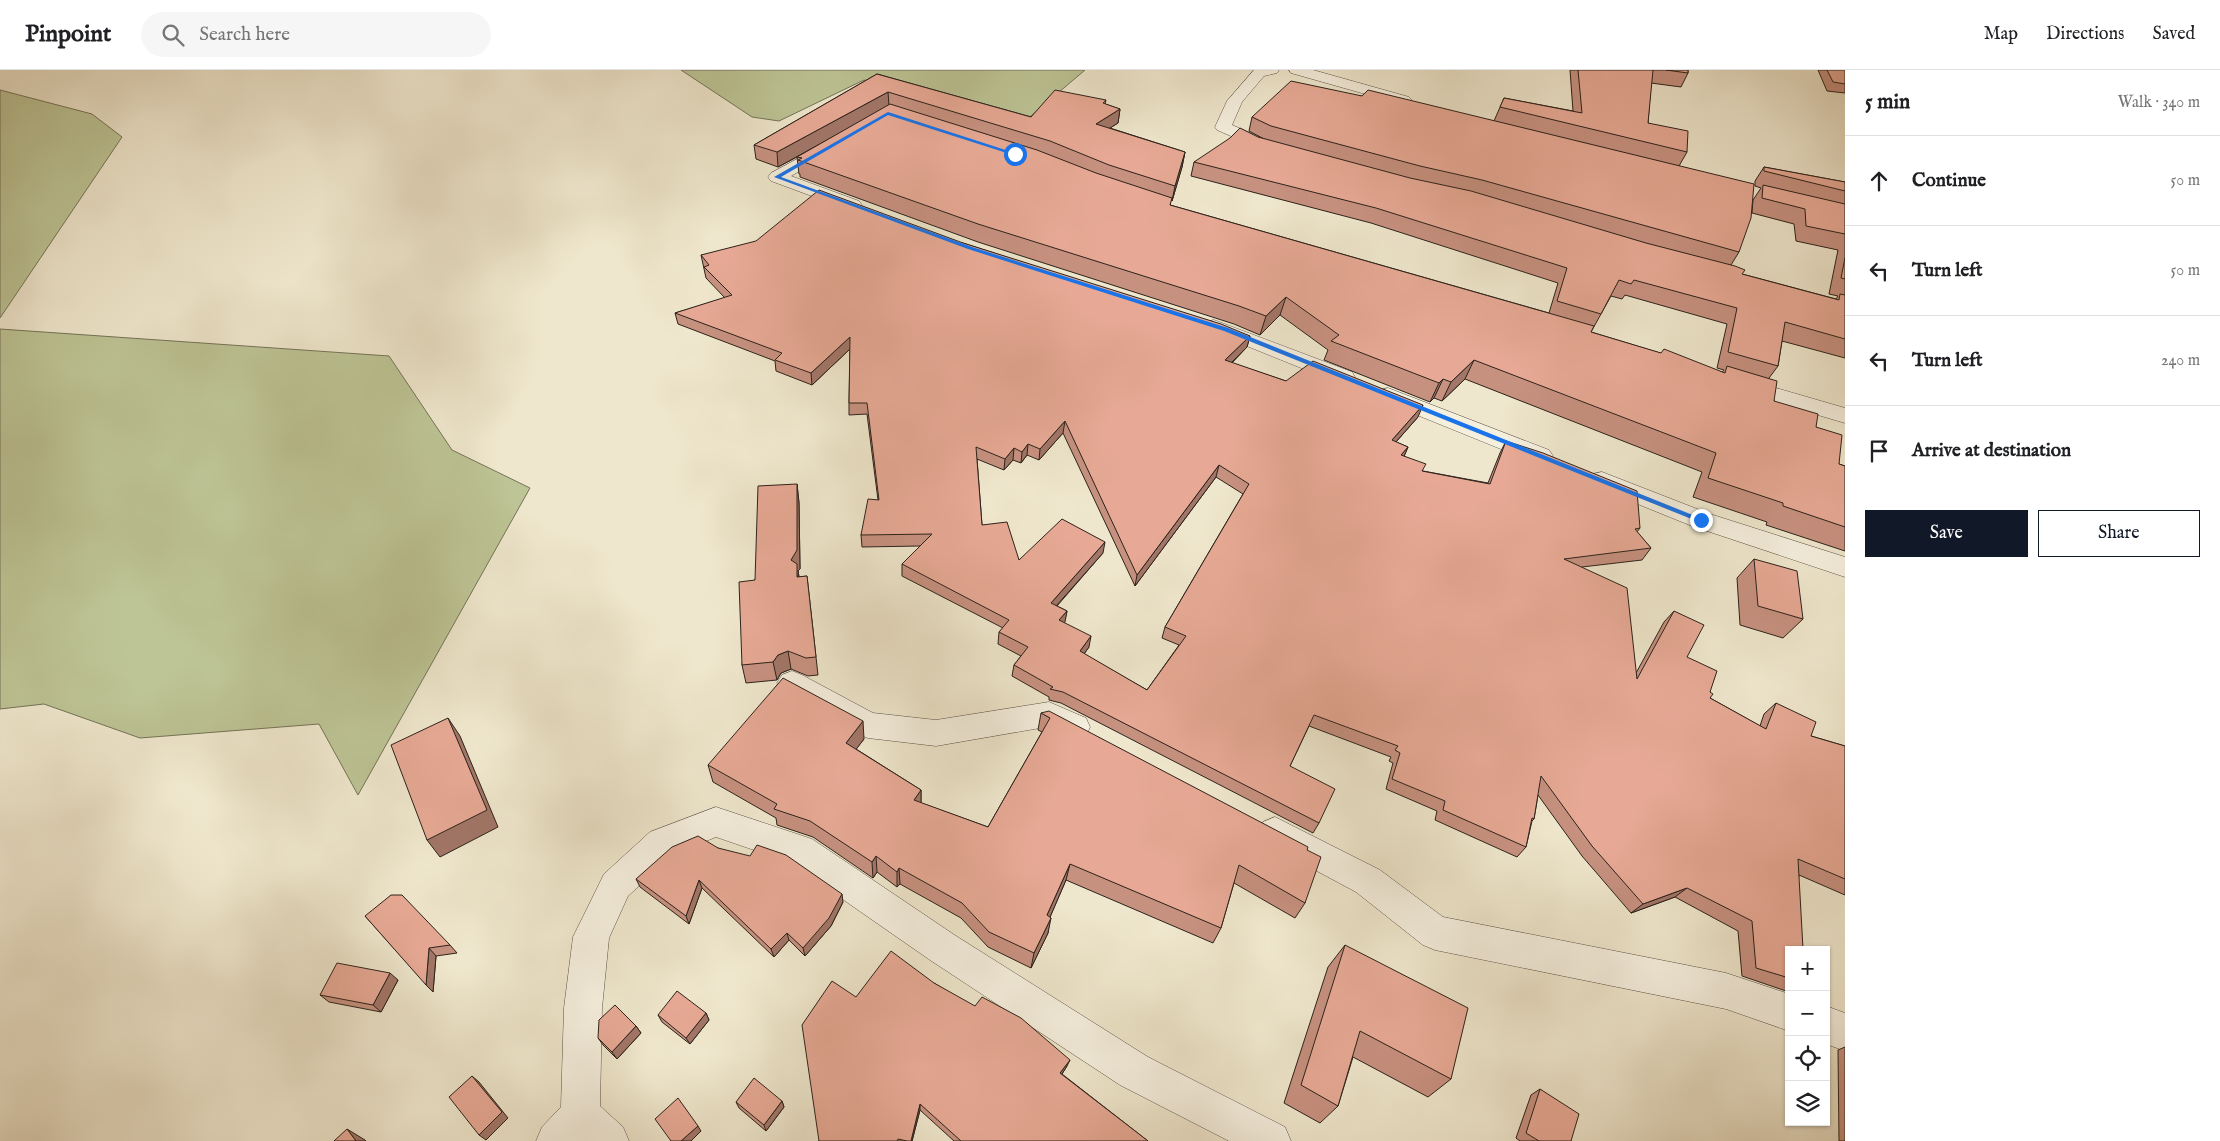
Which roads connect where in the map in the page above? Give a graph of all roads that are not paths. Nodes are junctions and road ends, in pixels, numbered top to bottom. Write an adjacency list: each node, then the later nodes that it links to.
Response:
1 (1272, 70): 5 (street)
2 (1296, 70): 3 (street)
3 (1417, 104)
4 (850, 135): 6 (street)
5 (1289, 154)
6 (869, 211)
7 (1197, 321): 10 (street)
8 (1716, 377): 9 (street)
9 (1845, 416)
10 (1555, 461)
11 (1582, 472): 12 (street)
12 (1845, 567)
13 (792, 683): 14 (street)
14 (1102, 742)
15 (1253, 820): 16 (street)
16 (1785, 1012)
17 (1830, 1026): 18 (street)
18 (1845, 1032)
19 (568, 1128): 20 (street); 21 (street)
20 (609, 1141)
21 (1271, 1141)

